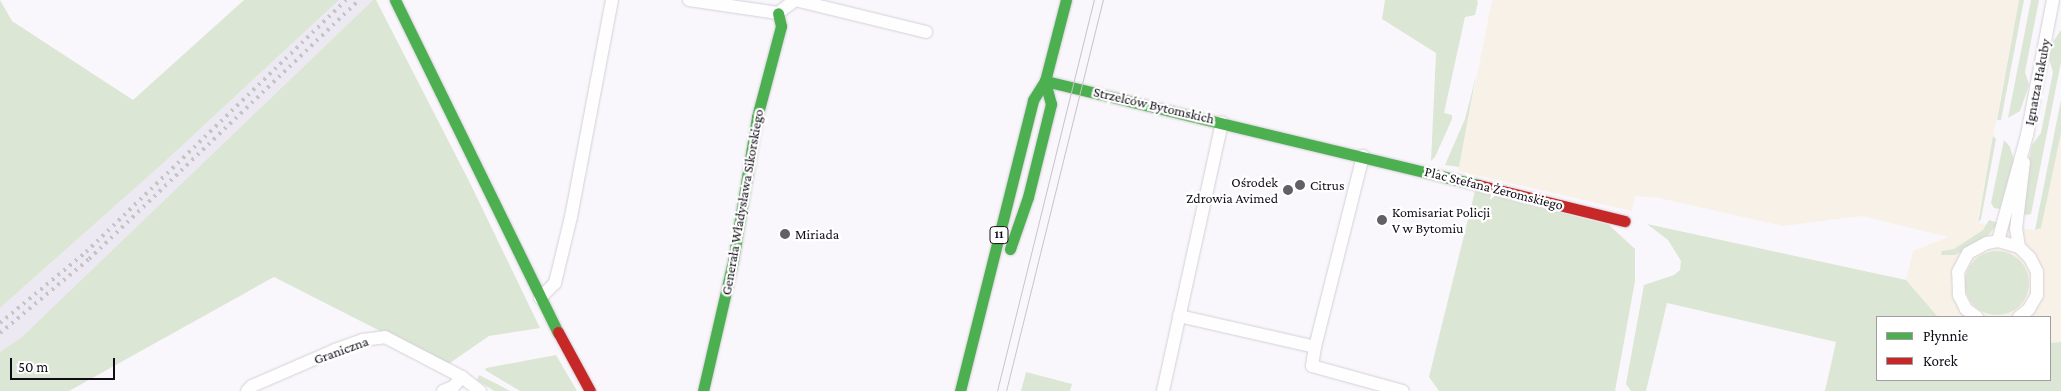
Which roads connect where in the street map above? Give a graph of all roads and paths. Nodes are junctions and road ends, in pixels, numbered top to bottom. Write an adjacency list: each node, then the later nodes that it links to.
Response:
1 (395, 0): 17 (main road)
2 (612, 0): 17 (street)
3 (689, 0): 6 (street)
4 (1066, 0): 8 (main road, 11)
5 (2053, 0): 11 (street, Ignatza Hakuby)
6 (778, 12): 7 (street); 27 (main road, Generała Władysława Sikorskiego)
7 (926, 32)
8 (1045, 81): 9 (main road, Strzelców Bytomskich); 16 (main road, 11); 28 (main road, 11)
9 (1222, 122): 10 (main road, Strzelców Bytomskich); 18 (street)
10 (1263, 132): 12 (main road, Plac Stefana Żeromskiego)
11 (2027, 135): 14 (street, Ignatza Hakuby); 15 (street, Ignatza Hakuby)
12 (1363, 156): 13 (main road, Plac Stefana Żeromskiego); 21 (street)
13 (1625, 221)
14 (1998, 241): 15 (street); 19 (street)
15 (2019, 247): 20 (street)
16 (1006, 265)
17 (540, 298): 26 (main road)
18 (1179, 316): 21 (street); 29 (street)
19 (1976, 316)
20 (2019, 316)
21 (1315, 348): 30 (street)
22 (462, 378): 23 (street, Graniczna); 24 (street); 25 (street, Graniczna)
23 (248, 391)
24 (443, 391)
25 (480, 391)
26 (590, 391)
27 (703, 391)
28 (960, 391)
29 (1163, 391)
30 (1403, 391)

